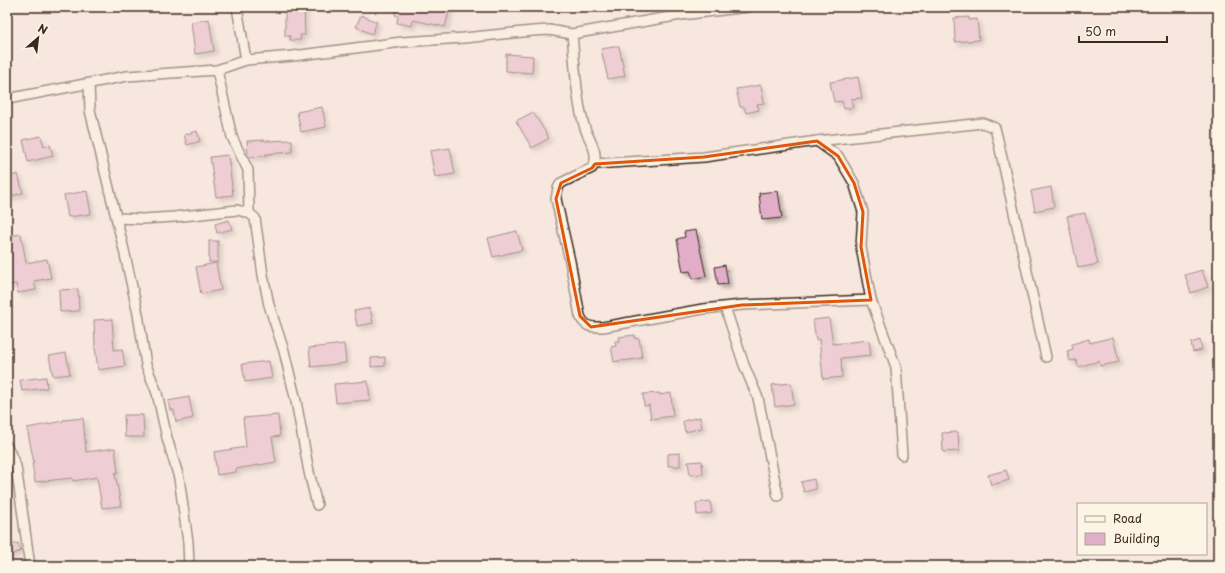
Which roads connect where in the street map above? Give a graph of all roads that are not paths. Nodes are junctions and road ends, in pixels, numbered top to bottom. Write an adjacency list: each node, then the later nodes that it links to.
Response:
1 (237, 7): 5 (street)
2 (748, 7): 3 (street)
3 (734, 8): 4 (street)
4 (572, 34): 5 (street); 10 (street)
5 (246, 60): 6 (street)
6 (217, 70): 7 (street); 11 (street)
7 (89, 84): 8 (street); 12 (street)
8 (7, 99)
9 (817, 141): 10 (street); 13 (street); 15 (street)
10 (595, 164): 14 (street)
11 (249, 213): 12 (street); 19 (street)
12 (117, 218): 21 (street)
13 (871, 300): 14 (street); 17 (street)
14 (725, 307): 18 (street)
15 (1046, 357)
16 (7, 446): 20 (street)
17 (902, 454)
18 (778, 496)
19 (317, 505)
20 (30, 566)
21 (189, 566)

